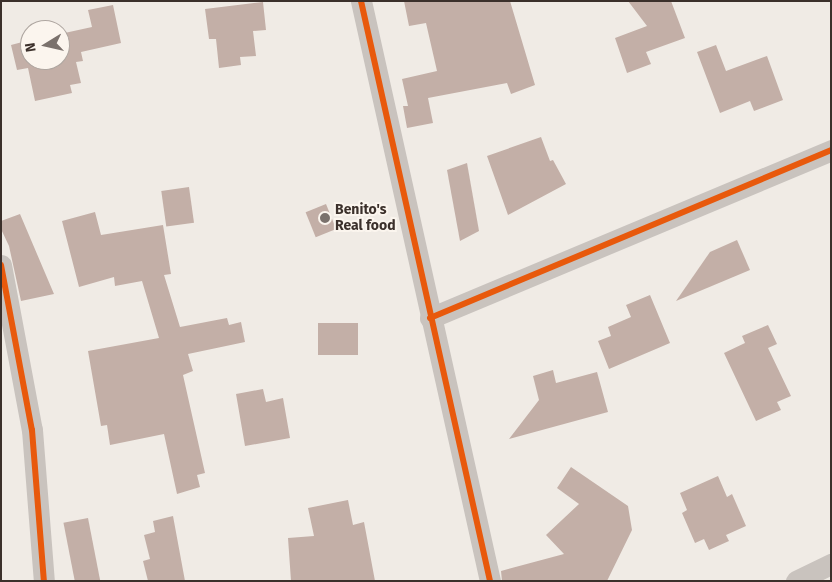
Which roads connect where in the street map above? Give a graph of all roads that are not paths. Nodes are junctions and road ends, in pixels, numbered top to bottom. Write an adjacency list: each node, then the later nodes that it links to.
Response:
1 (360, 1): 4 (street)
2 (831, 150): 4 (street)
3 (1, 265): 6 (street)
4 (430, 318): 7 (street)
5 (831, 564): 8 (street)
6 (44, 581)
7 (490, 581)
8 (796, 581)

